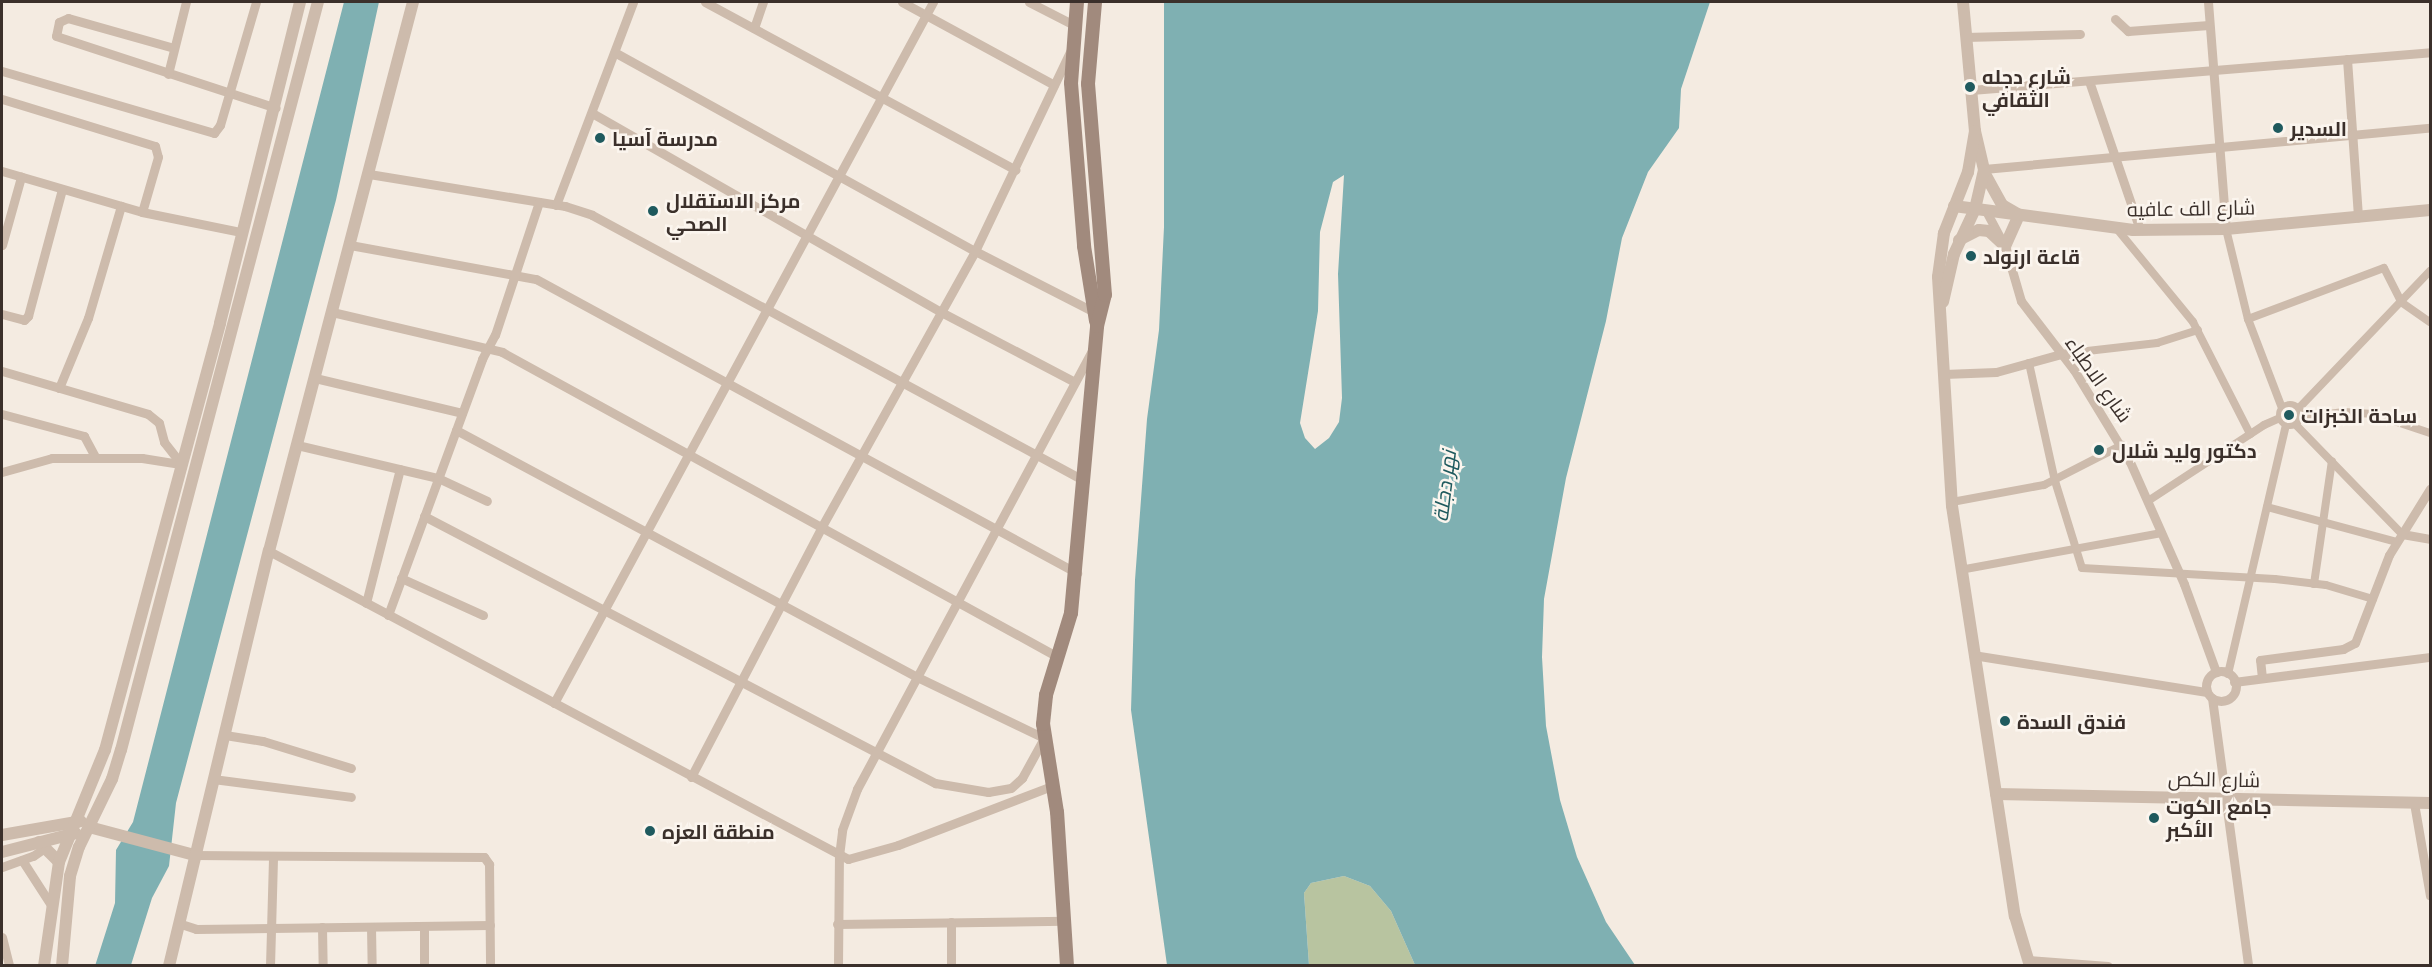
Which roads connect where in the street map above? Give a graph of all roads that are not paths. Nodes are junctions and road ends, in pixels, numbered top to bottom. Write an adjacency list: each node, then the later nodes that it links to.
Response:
1 (186, 2): 24 (street)
2 (256, 2): 34 (street)
3 (300, 2): 37 (street)
4 (318, 2): 166 (street)
5 (414, 2): 47 (street)
6 (633, 2): 26 (street)
7 (763, 2): 20 (street)
8 (902, 2): 16 (street)
9 (933, 2): 16 (street)
10 (1029, 2): 18 (street)
11 (1077, 2): 18 (main road)
12 (1095, 2): 81 (main road)
13 (1963, 2): 22 (street)
14 (2208, 2): 19 (street)
15 (710, 3): 20 (street)
16 (926, 14): 32 (street); 35 (street)
17 (2115, 19): 19 (street)
18 (1074, 25): 23 (main road)
19 (2210, 25): 29 (street)
20 (754, 28): 35 (street)
21 (2079, 34): 22 (street)
22 (1965, 37): 33 (street)
23 (1072, 47): 32 (street); 76 (main road)
24 (174, 48): 30 (street); 30 (street)
25 (2430, 52): 27 (street)
26 (616, 53): 38 (street); 48 (street)
27 (2347, 59): 29 (street); 41 (street)
28 (2, 71): 34 (street)
29 (2213, 71): 31 (street); 42 (street)
30 (168, 75): 34 (street)
31 (2089, 81): 33 (street); 43 (street)
32 (1054, 85): 45 (street)
33 (1971, 90): 40 (street)
34 (229, 91): 37 (street)
35 (882, 97): 45 (street); 48 (street)
36 (2, 99): 57 (street)
37 (276, 108): 63 (street)
38 (592, 114): 52 (street); 64 (street)
39 (2430, 128): 41 (street)
40 (1975, 131): 44 (street); 54 (street)
41 (2352, 135): 42 (street); 59 (street)
42 (2219, 146): 43 (street); 61 (street)
43 (2114, 158): 44 (street); 62 (street)
44 (1984, 169): 55 (street); 58 (street)
45 (1016, 170): 69 (street)
46 (2, 171): 49 (street)
47 (369, 174): 51 (street); 67 (street)
48 (840, 175): 64 (street); 69 (street)
49 (21, 177): 50 (street); 66 (street)
50 (62, 189): 53 (street); 78 (street)
51 (539, 202): 52 (street); 71 (street)
52 (556, 205): 73 (street)
53 (121, 206): 57 (street); 93 (street)
54 (1954, 206): 55 (street, شارع الف عافيه); 77 (street)
55 (1981, 210): 58 (street, شارع الف عافيه); 65 (street); 68 (street, شارع الاطباء)
56 (2430, 210): 59 (street, شارع الف عافيه)
57 (142, 212): 63 (street)
58 (2019, 215): 60 (street, شارع الف عافيه); 68 (street)
59 (2358, 218): 61 (street, شارع الف عافيه)
60 (2117, 229): 62 (street, شارع الف عافيه); 82 (street)
61 (2226, 229): 62 (street, شارع الف عافيه); 79 (street)
62 (2140, 230)
63 (240, 232): 109 (street)
64 (806, 237): 73 (street); 75 (street)
65 (1959, 240): 68 (street); 77 (street)
66 (2, 245)
67 (350, 245): 71 (street); 74 (street)
68 (2005, 246): 85 (street, شارع الاطباء)
69 (975, 251): 75 (street); 76 (street)
70 (2430, 271): 72 (street)
71 (515, 275): 84 (street); 92 (street)
72 (2401, 302): 79 (street); 80 (street); 95 (street)
73 (766, 309): 91 (street); 92 (street)
74 (332, 312): 84 (street); 89 (street)
75 (941, 312): 90 (street); 91 (street)
76 (1094, 312): 81 (main road)
77 (1941, 312): 88 (street)
78 (2, 314)
79 (2248, 320): 94 (street)
80 (2430, 322)
81 (1097, 326): 83 (main road)
82 (2198, 330): 85 (street); 101 (street)
83 (1095, 346): 90 (street); 113 (main road)
84 (489, 347): 96 (street); 104 (street)
85 (2061, 354): 86 (street); 103 (street, شارع الاطباء)
86 (2029, 363): 88 (street); 114 (street)
87 (2, 371): 93 (street)
88 (1944, 374): 118 (street)
89 (315, 378): 96 (street); 102 (street)
90 (1075, 382): 106 (street)
91 (902, 383): 105 (street); 106 (street)
92 (728, 384): 104 (street); 105 (street)
93 (59, 388): 109 (street)
94 (2282, 408): 95 (street); 98 (street)
95 (2298, 409): 98 (street)
96 (462, 413): 99 (street)
97 (2, 414): 107 (street)
98 (2290, 421): 100 (street); 101 (street); 108 (street); 119 (street)
99 (456, 430): 112 (street); 124 (street)
100 (2430, 433)
101 (2250, 434): 117 (street)
102 (297, 445): 110 (street); 129 (street)
103 (2122, 445): 114 (street); 117 (street, شارع الاطباء)
104 (690, 456): 122 (street); 124 (street)
105 (860, 456): 122 (street); 123 (street)
106 (1035, 456): 113 (street); 123 (street)
107 (95, 457): 109 (street); 111 (street)
108 (2332, 461): 121 (street); 126 (street)
109 (181, 464): 165 (street)
110 (400, 469): 112 (street); 137 (street)
111 (2, 472)
112 (438, 478): 116 (street); 120 (street)
113 (1085, 481): 131 (main road)
114 (2055, 481): 118 (street); 128 (street)
115 (2430, 489): 126 (street)
116 (488, 501)
117 (2148, 501): 125 (street, شارع الاطباء)
118 (1952, 502): 130 (street)
119 (2267, 507): 121 (street); 134 (street)
120 (424, 516): 133 (street); 140 (street)
121 (2323, 522): 126 (street); 135 (street)
122 (821, 528): 138 (street); 139 (street)
123 (995, 530): 131 (street); 139 (street)
124 (648, 531): 138 (street); 140 (street)
125 (2162, 533): 128 (street); 132 (street, شارع الاطباء)
126 (2399, 538): 127 (street); 136 (street)
127 (2430, 539)
128 (2073, 550): 130 (street); 132 (street)
129 (269, 551): 137 (street); 153 (street)
130 (1960, 570): 143 (street)
131 (1077, 573): 144 (main road)
132 (2180, 573): 134 (street); 146 (street, شارع الاطباء)
133 (401, 578): 141 (street); 142 (street)
134 (2251, 578): 135 (street); 148 (street)
135 (2314, 584): 136 (street)
136 (2373, 598): 149 (street)
137 (366, 603): 141 (street)
138 (781, 603): 147 (street); 150 (street)
139 (956, 603): 144 (street); 147 (street)
140 (605, 610): 150 (street); 152 (street)
141 (388, 615): 152 (street)
142 (483, 615)
143 (1973, 655): 151 (street); 160 (street)
144 (1058, 657): 154 (main road)
145 (2430, 657): 149 (street)
146 (2216, 672): 148 (street); 151 (street)
147 (917, 677): 154 (street); 155 (street)
148 (2231, 678): 149 (street); 151 (street)
149 (2262, 678)
150 (741, 680): 155 (street); 157 (street)
151 (2209, 695): 162 (street)
152 (554, 703): 157 (street)
153 (225, 735): 156 (street); 158 (street)
154 (1044, 738): 155 (street); 159 (main road)
155 (876, 752): 172 (street)
156 (351, 768)
157 (691, 777): 172 (street)
158 (213, 779): 161 (street); 171 (street)
159 (1052, 786): 172 (street); 180 (main road)
160 (1996, 794): 162 (street, شارع الكص); 190 (street)
161 (351, 796)
162 (2224, 798): 163 (street, شارع الكص); 204 (street)
163 (2414, 802): 164 (street, شارع الكص); 177 (street)
164 (2430, 803)
165 (77, 820): 166 (street); 167 (street); 168 (street)
166 (89, 827): 167 (street); 171 (street); 193 (street)
167 (70, 834): 169 (street); 175 (street)
168 (2, 835)
169 (43, 844): 170 (street); 174 (street); 175 (street)
170 (2, 852)
171 (194, 855): 173 (street); 182 (street)
172 (839, 856): 183 (street)
173 (273, 857): 184 (street); 188 (street)
174 (22, 860): 176 (street); 179 (street)
175 (59, 862): 179 (street)
176 (2, 867)
177 (2428, 869): 178 (street)
178 (2430, 896)
179 (51, 905): 192 (street)
180 (1064, 921): 181 (street); 202 (main road)
181 (951, 922): 183 (street); 201 (street)
182 (178, 923): 188 (street); 194 (street)
183 (837, 924): 200 (street)
184 (490, 925): 185 (street); 199 (street)
185 (424, 926): 187 (street); 198 (street)
186 (322, 927): 187 (street); 188 (street); 196 (street)
187 (371, 927): 197 (street)
188 (270, 928): 195 (street)
189 (2, 937): 191 (street)
190 (2029, 963): 203 (street)
191 (9, 966)
192 (44, 966)
193 (62, 966)
194 (169, 966)
195 (270, 966)
196 (323, 966)
197 (372, 966)
198 (424, 966)
199 (490, 966)
200 (838, 966)
201 (951, 966)
202 (1068, 966)
203 (2108, 966)
204 (2248, 966)

